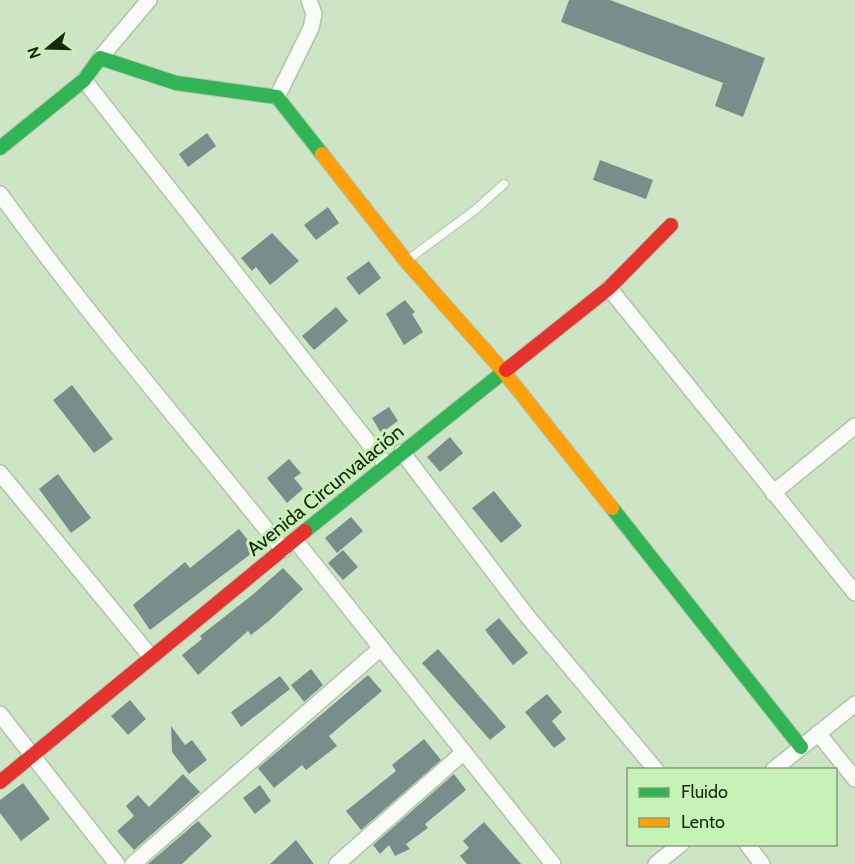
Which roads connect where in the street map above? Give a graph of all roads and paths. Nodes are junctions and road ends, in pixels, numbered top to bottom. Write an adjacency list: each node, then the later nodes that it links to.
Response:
1 (149, 0): 3 (street)
2 (309, 0): 5 (street)
3 (100, 58): 4 (street); 5 (street)
4 (84, 80): 6 (street); 15 (street)
5 (277, 97): 10 (street)
6 (0, 148)
7 (504, 184): 10 (lane)
8 (0, 194): 18 (street)
9 (671, 225): 11 (street, Avenida Circunvalación)
10 (406, 261): 12 (street)
11 (609, 288): 12 (street, Avenida Circunvalación); 17 (street)
12 (504, 372): 14 (street, Avenida Circunvalación); 25 (street)
13 (855, 426): 17 (street)
14 (402, 452): 15 (street, Avenida Circunvalación); 28 (street)
15 (386, 465): 18 (street, Avenida Circunvalación)
16 (0, 473): 21 (street)
17 (773, 493): 19 (street)
18 (289, 545): 20 (street); 21 (street, Avenida Circunvalación)
19 (855, 593)
20 (381, 648): 26 (street); 35 (street)
21 (151, 657): 27 (street, Avenida Circunvalación)
22 (855, 704): 24 (street)
23 (0, 714): 27 (street)
24 (818, 733): 25 (street); 30 (street)
25 (801, 747): 29 (street)
26 (464, 752): 36 (street); 37 (street)
27 (34, 756): 31 (street, Avenida Circunvalación); 34 (street)
28 (654, 768)
29 (775, 768)
30 (855, 779)
31 (0, 782)
32 (678, 846): 38 (street)
33 (748, 846): 39 (street)
34 (117, 864)
35 (133, 864)
36 (337, 864)
37 (553, 864)
38 (656, 864)
39 (762, 864)

